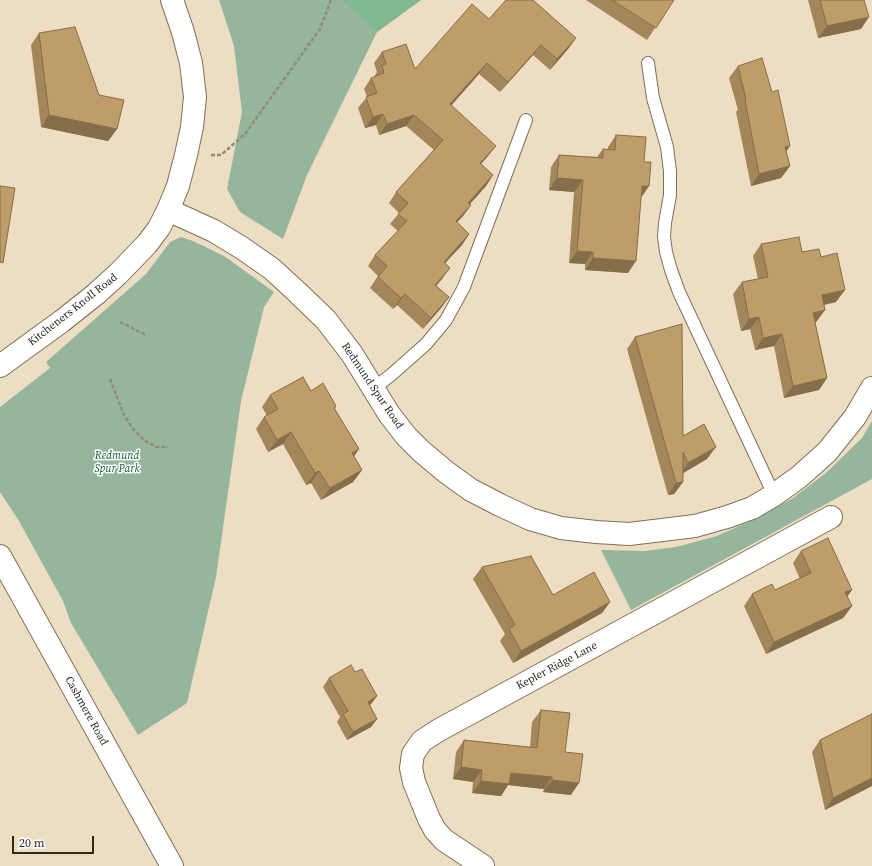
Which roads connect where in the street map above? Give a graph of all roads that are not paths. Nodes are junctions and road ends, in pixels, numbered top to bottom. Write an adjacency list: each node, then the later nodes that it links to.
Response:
1 (172, 0): 4 (street, Kitcheners Knoll Road)
2 (648, 63): 8 (lane)
3 (526, 120): 7 (lane)
4 (168, 210): 5 (street, Kitcheners Knoll Road); 7 (street, Redmund Spur Road)
5 (0, 366)
6 (872, 388): 8 (street, Redmund Spur Road)
7 (373, 389): 8 (street, Redmund Spur Road)
8 (774, 495)
9 (831, 517): 12 (street, Kepler Ridge Lane)
10 (0, 556): 11 (street, Cashmere Road)
11 (172, 866)
12 (483, 866)

